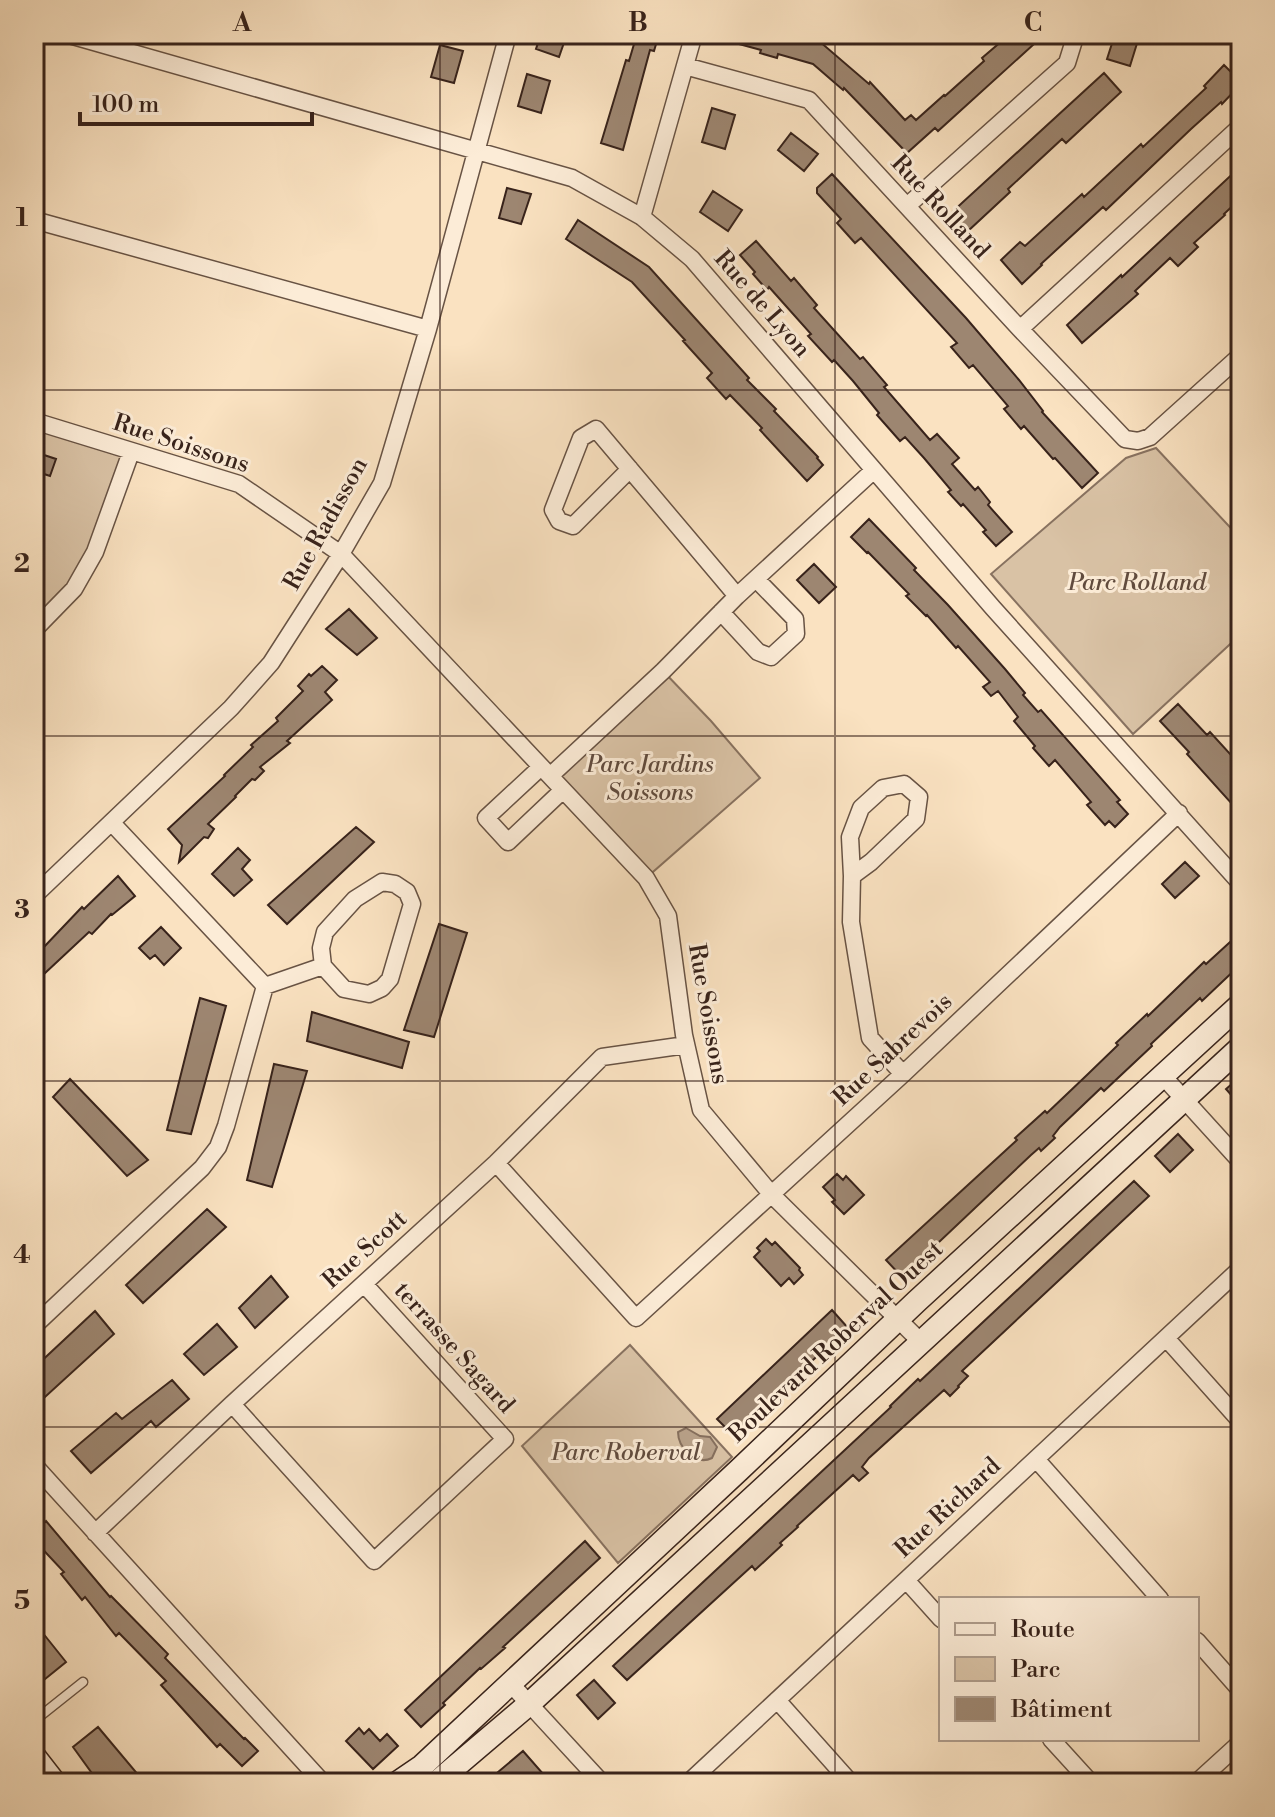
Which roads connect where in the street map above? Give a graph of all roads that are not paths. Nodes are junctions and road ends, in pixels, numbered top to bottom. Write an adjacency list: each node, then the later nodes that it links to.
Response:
1 (66, 34): 7 (street, Rue de Lyon)
2 (508, 34): 7 (street, Rue Radisson)
3 (694, 34): 5 (street)
4 (1076, 34): 8 (street)
5 (685, 66): 8 (street, Rue Rolland); 9 (street)
6 (1241, 126): 12 (street)
7 (477, 149): 9 (street, Rue de Lyon); 11 (street, Rue Radisson)
8 (907, 206): 12 (street, Rue Rolland)
9 (642, 217): 17 (street, Rue de Lyon)
10 (34, 220): 11 (street)
11 (428, 329): 18 (street, Rue Radisson)
12 (1020, 329): 13 (street, Rue Rolland)
13 (1241, 355)
14 (34, 421): 15 (street, Rue Soissons)
15 (131, 452): 18 (street, Rue Soissons); 22 (street)
16 (630, 469): 16 (street); 20 (street)
17 (874, 470): 19 (street); 25 (street, Rue de Lyon)
18 (341, 554): 23 (street, Rue Soissons); 26 (street, Rue Radisson)
19 (756, 579): 20 (street); 21 (street)
20 (737, 596): 21 (street)
21 (721, 612): 23 (street)
22 (34, 630)
23 (545, 771): 24 (street, Rue Soissons); 24 (street)
24 (563, 790): 33 (street, Rue Soissons)
25 (1179, 813): 28 (street, Rue de Lyon); 35 (street, Rue Sabrevois)
26 (112, 823): 29 (street, Rue Radisson); 31 (street)
27 (852, 876): 27 (street); 35 (street)
28 (1241, 884)
29 (34, 896)
30 (323, 966): 30 (street); 31 (street)
31 (265, 986): 44 (street)
32 (1241, 1004): 36 (street, Boulevard Roberval Ouest)
33 (686, 1045): 39 (street, Rue Scott); 40 (street, Rue Soissons)
34 (1241, 1047): 37 (street)
35 (903, 1074): 40 (street, Rue Sabrevois)
36 (1162, 1075): 37 (street); 43 (street, Boulevard Roberval Ouest)
37 (1184, 1099): 38 (street); 46 (street)
38 (1241, 1162)
39 (496, 1163): 40 (street, Rue Sabrevois); 42 (street, Rue Scott)
40 (772, 1195): 43 (street, Rue Soissons)
41 (1241, 1268): 45 (street, Rue Richard)
42 (364, 1284): 47 (street, Rue Scott); 47 (street, terrasse Sagard)
43 (898, 1319): 46 (street, Rue Soissons); 57 (street, Boulevard Roberval Ouest)
44 (34, 1326)
45 (1166, 1338): 48 (street); 49 (street, Rue Richard)
46 (921, 1342): 60 (street)
47 (232, 1404): 51 (street, Rue Scott)
48 (1241, 1422)
49 (1036, 1459): 52 (street, Rue Richard); 53 (street)
50 (34, 1465): 51 (street)
51 (95, 1533): 66 (street)
52 (906, 1580): 54 (street); 59 (street, Rue Richard)
53 (1158, 1597)
54 (939, 1617)
55 (1199, 1643): 58 (street)
56 (83, 1682): 61 (lane)
57 (510, 1683): 60 (street); 67 (street, Boulevard Roberval Ouest)
58 (1241, 1691)
59 (777, 1700): 70 (street, Rue Richard); 71 (street)
60 (529, 1704): 68 (street); 69 (street)
61 (34, 1721)
62 (1053, 1741): 72 (street)
63 (1241, 1742): 73 (street)
64 (34, 1756): 65 (street)
65 (55, 1783)
66 (323, 1783)
67 (397, 1783)
68 (436, 1783)
69 (602, 1783)
70 (688, 1783)
71 (851, 1783)
72 (1091, 1783)
73 (1196, 1783)

